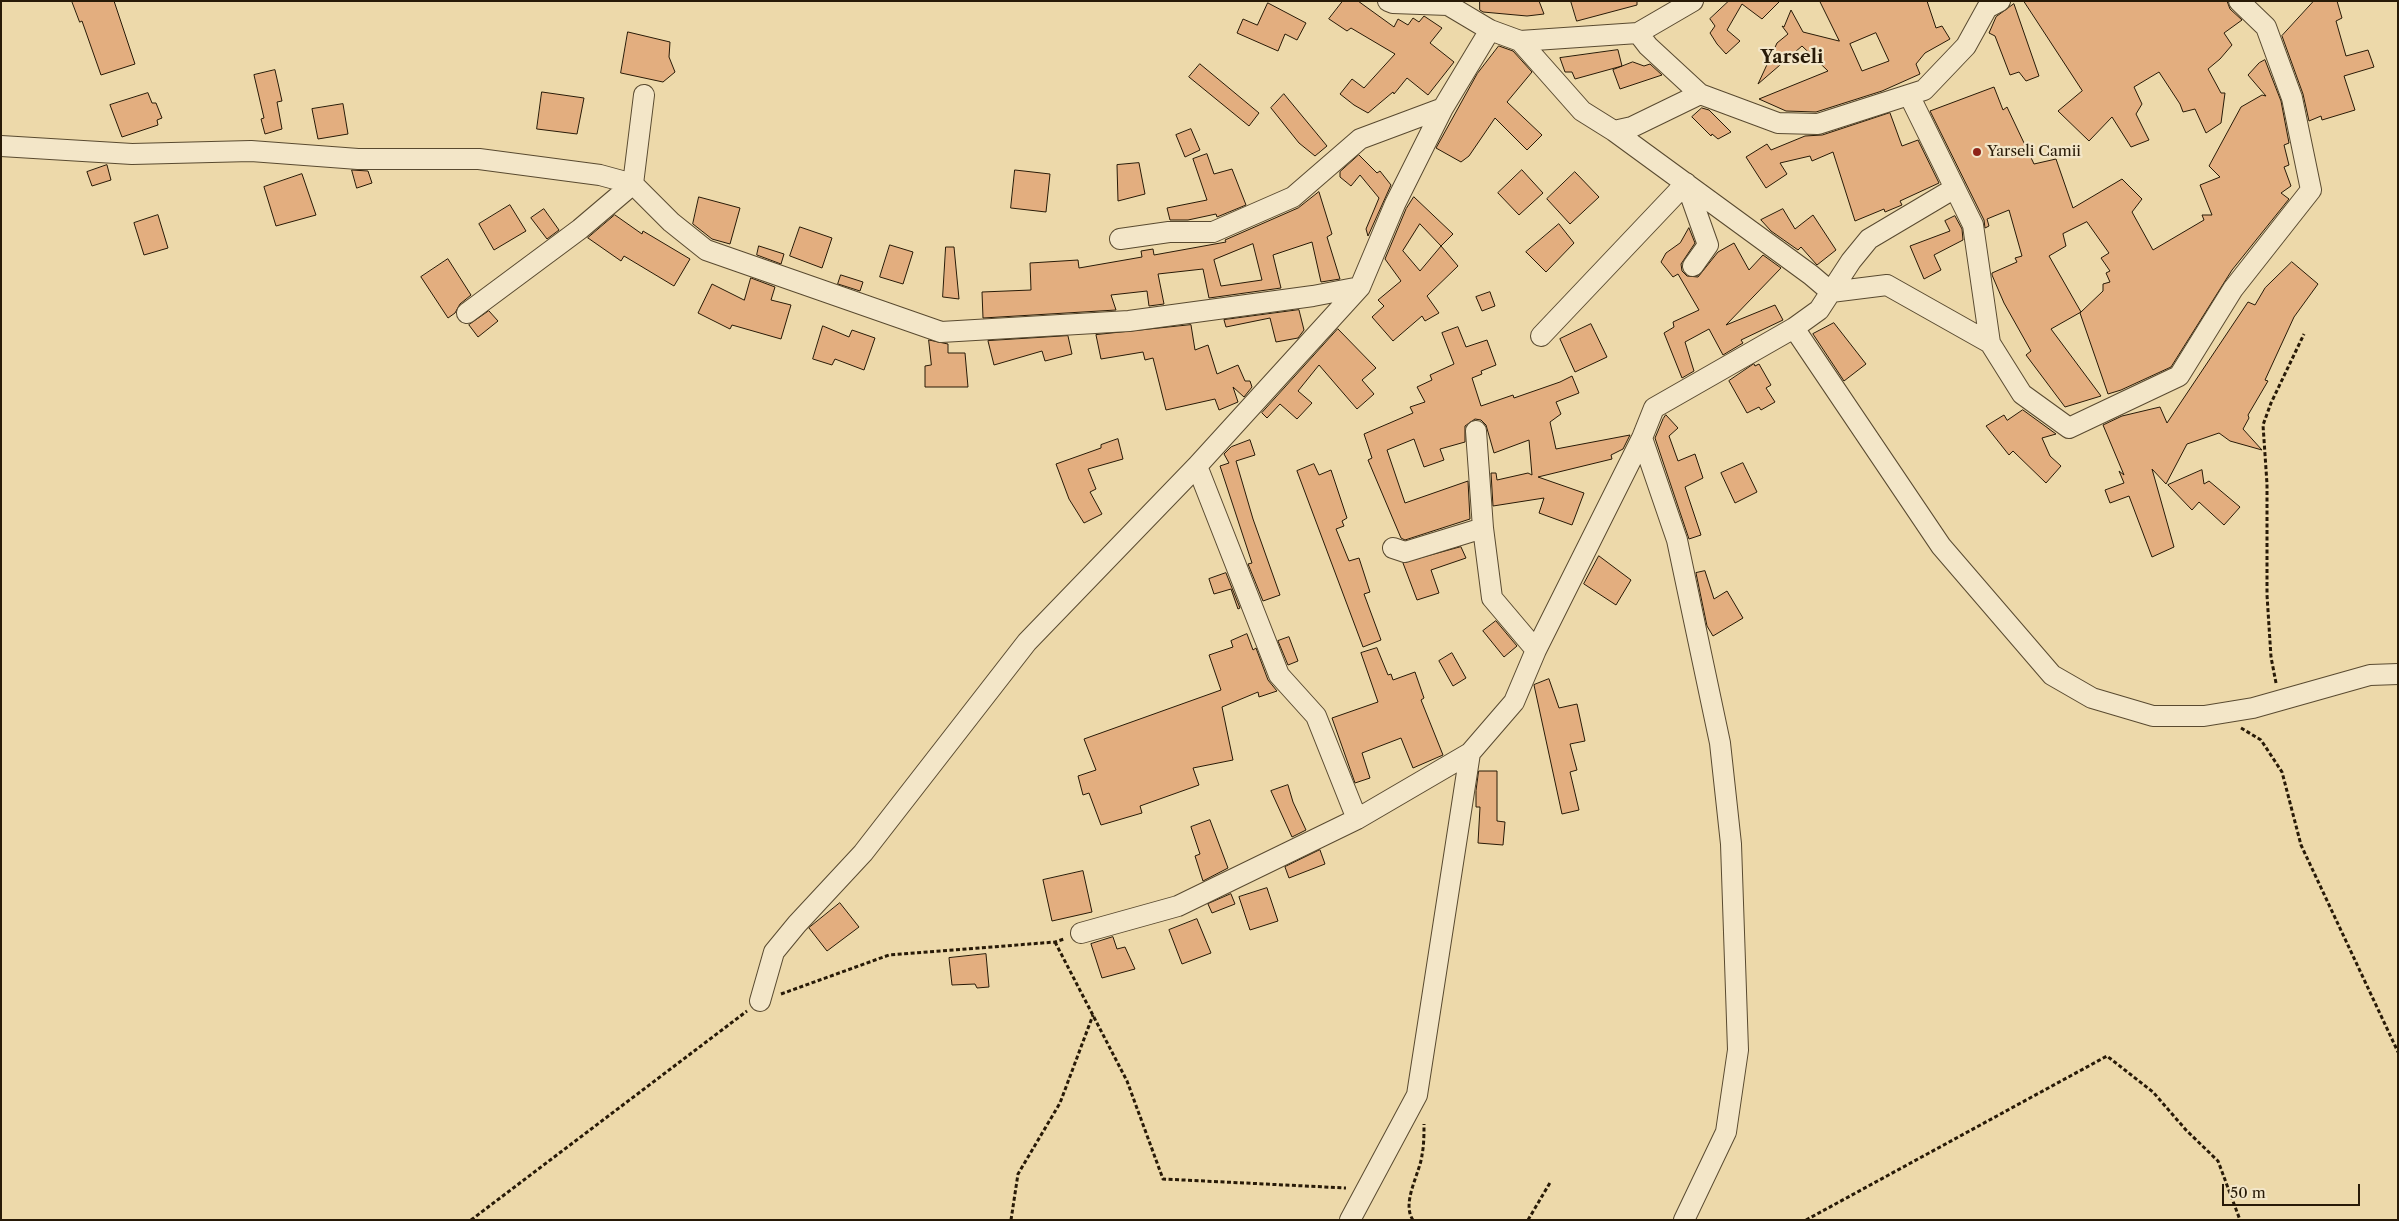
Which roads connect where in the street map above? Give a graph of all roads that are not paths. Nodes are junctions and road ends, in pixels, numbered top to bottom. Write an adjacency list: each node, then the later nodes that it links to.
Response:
1 (1388, 1): 5 (street)
2 (1693, 1): 7 (street)
3 (2000, 1): 11 (street)
4 (2240, 1): 25 (street)
5 (1450, 3): 6 (street)
6 (1490, 30): 8 (street); 12 (street)
7 (1638, 34): 8 (street); 9 (street)
8 (1520, 41): 13 (street)
9 (1700, 94): 11 (street); 13 (street)
10 (644, 95): 16 (street)
11 (1909, 95): 17 (street)
12 (1443, 108): 18 (street); 20 (street)
13 (1614, 130): 15 (street)
14 (1, 146): 16 (street)
15 (1686, 183): 19 (street); 21 (street); 24 (street)
16 (632, 184): 20 (street); 22 (street)
17 (1955, 188): 21 (street); 25 (street)
18 (1120, 239)
19 (1694, 266)
20 (1360, 286): 28 (street)
21 (1831, 292): 23 (street); 25 (street)
22 (467, 312)
23 (1794, 328): 27 (street); 32 (street)
24 (1541, 336)
25 (1990, 343)
26 (1476, 431): 29 (street)
27 (1642, 438): 31 (street); 38 (street)
28 (1197, 466): 34 (street); 36 (street)
29 (1483, 528): 30 (street); 31 (street)
30 (1393, 548)
31 (1536, 650): 33 (street)
32 (2398, 674)
33 (1470, 753): 34 (street); 37 (street)
34 (1357, 819): 35 (street)
35 (1081, 933)
36 (760, 1001)
37 (1350, 1220)
38 (1684, 1220)

